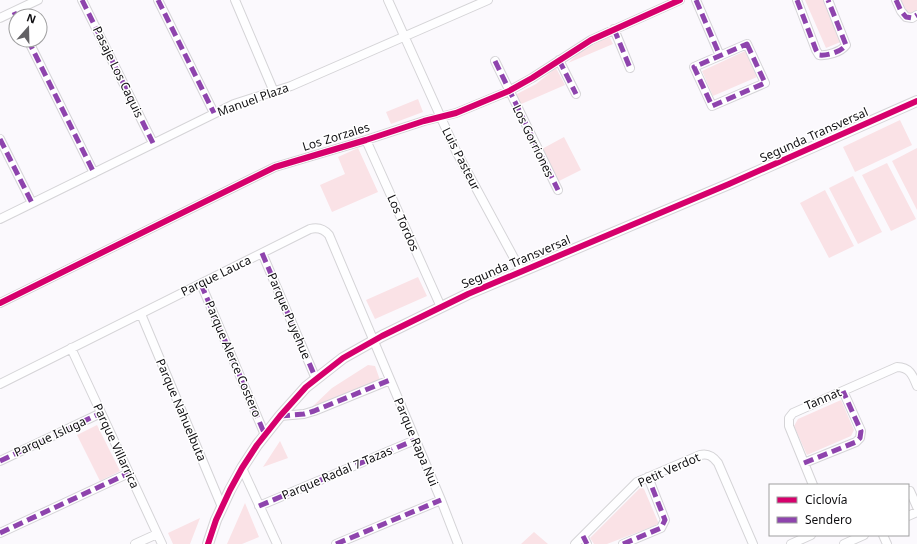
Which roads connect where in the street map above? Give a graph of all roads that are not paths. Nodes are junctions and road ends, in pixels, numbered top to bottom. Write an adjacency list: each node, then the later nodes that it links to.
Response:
1 (38, 0): 12 (street)
2 (82, 0): 29 (street, Pasaje Los Caquis)
3 (158, 0): 25 (street)
4 (235, 0): 22 (street)
5 (388, 0): 15 (street, Luis Pasteur)
6 (488, 0): 15 (street, Manuel Plaza)
7 (680, 0): 14 (street, Los Zorzales)
8 (696, 0): 17 (street)
9 (797, 0): 10 (street)
10 (828, 0)
11 (896, 0): 13 (street)
12 (25, 8)
13 (917, 15)
14 (614, 29): 18 (street, Los Zorzales); 20 (street)
15 (404, 36): 22 (street, Manuel Plaza); 26 (street, Luis Pasteur)
16 (32, 48): 30 (street)
17 (720, 56): 17 (street)
18 (560, 60): 21 (street, Los Zorzales); 23 (street)
19 (495, 61): 21 (street, Los Gorriones)
20 (630, 68)
21 (509, 91): 26 (street, Los Zorzales); 31 (street, Los Gorriones)
22 (274, 92): 25 (street, Manuel Plaza)
23 (576, 94)
24 (917, 101): 35 (street, Segunda Transversal)
25 (214, 113): 29 (street, Manuel Plaza)
26 (440, 116): 28 (street, Los Zorzales); 35 (street, Luis Pasteur)
27 (0, 139): 32 (street)
28 (366, 140): 37 (street, Los Zorzales); 38 (street, Los Tordos)
29 (153, 143): 30 (street, Manuel Plaza)
30 (94, 173): 32 (street, Manuel Plaza)
31 (558, 190)
32 (32, 203): 33 (street, Manuel Plaza)
33 (0, 219)
34 (262, 254): 36 (street, Parque Lauca); 40 (street, Parque Lauca); 42 (street, Parque Puyehue)
35 (521, 271): 38 (street, Segunda Transversal)
36 (201, 284): 39 (street, Parque Lauca); 49 (street, Parque Alerce Costero)
37 (0, 303)
38 (441, 307): 40 (street, Segunda Transversal)
39 (141, 314): 41 (street, Parque Lauca); 60 (street, Parque Nahuelbuta)
40 (374, 340): 42 (street, Segunda Transversal); 43 (street, Parque Rapa Nui)
41 (71, 348): 44 (street, Parque Lauca); 47 (street, Parque Villarrica)
42 (316, 378): 48 (street, Segunda Transversal)
43 (390, 380): 48 (street); 50 (street, Parque Rapa Nui)
44 (0, 384)
45 (917, 386): 46 (street, Tannat)
46 (843, 391): 52 (street, Tannat); 52 (street)
47 (101, 413): 51 (street, Parque Isluga); 54 (street, Parque Villarrica)
48 (280, 416): 49 (street, Segunda Transversal)
49 (265, 434): 53 (street, Segunda Transversal)
50 (415, 440): 58 (street, Parque Rapa Nui); 59 (street, Parque Radal 7 Tazas)
51 (0, 461)
52 (804, 463): 56 (street, Tannat)
53 (242, 468): 59 (street); 60 (street, Segunda Transversal)
54 (129, 473): 62 (street); 63 (street, Parque Villarrica)
55 (648, 477): 64 (street, Petit Verdot); 76 (street); 77 (street, Petit Verdot)
56 (814, 484)
57 (912, 491): 61 (street)
58 (441, 500): 72 (street); 73 (street, Parque Rapa Nui)
59 (260, 506): 71 (street)
60 (222, 507): 70 (street, Segunda Transversal)
61 (917, 507)
62 (0, 533)
63 (157, 534): 68 (street); 69 (street, Parque Villarrica)
64 (583, 536): 74 (street, Petit Verdot); 75 (street)
65 (809, 536): 78 (street)
66 (860, 536): 67 (street)
67 (846, 540)
68 (135, 544)
69 (162, 544)
70 (208, 544)
71 (277, 544)
72 (336, 544)
73 (458, 544)
74 (575, 544)
75 (587, 544)
76 (623, 544)
77 (753, 544)
78 (791, 544)

